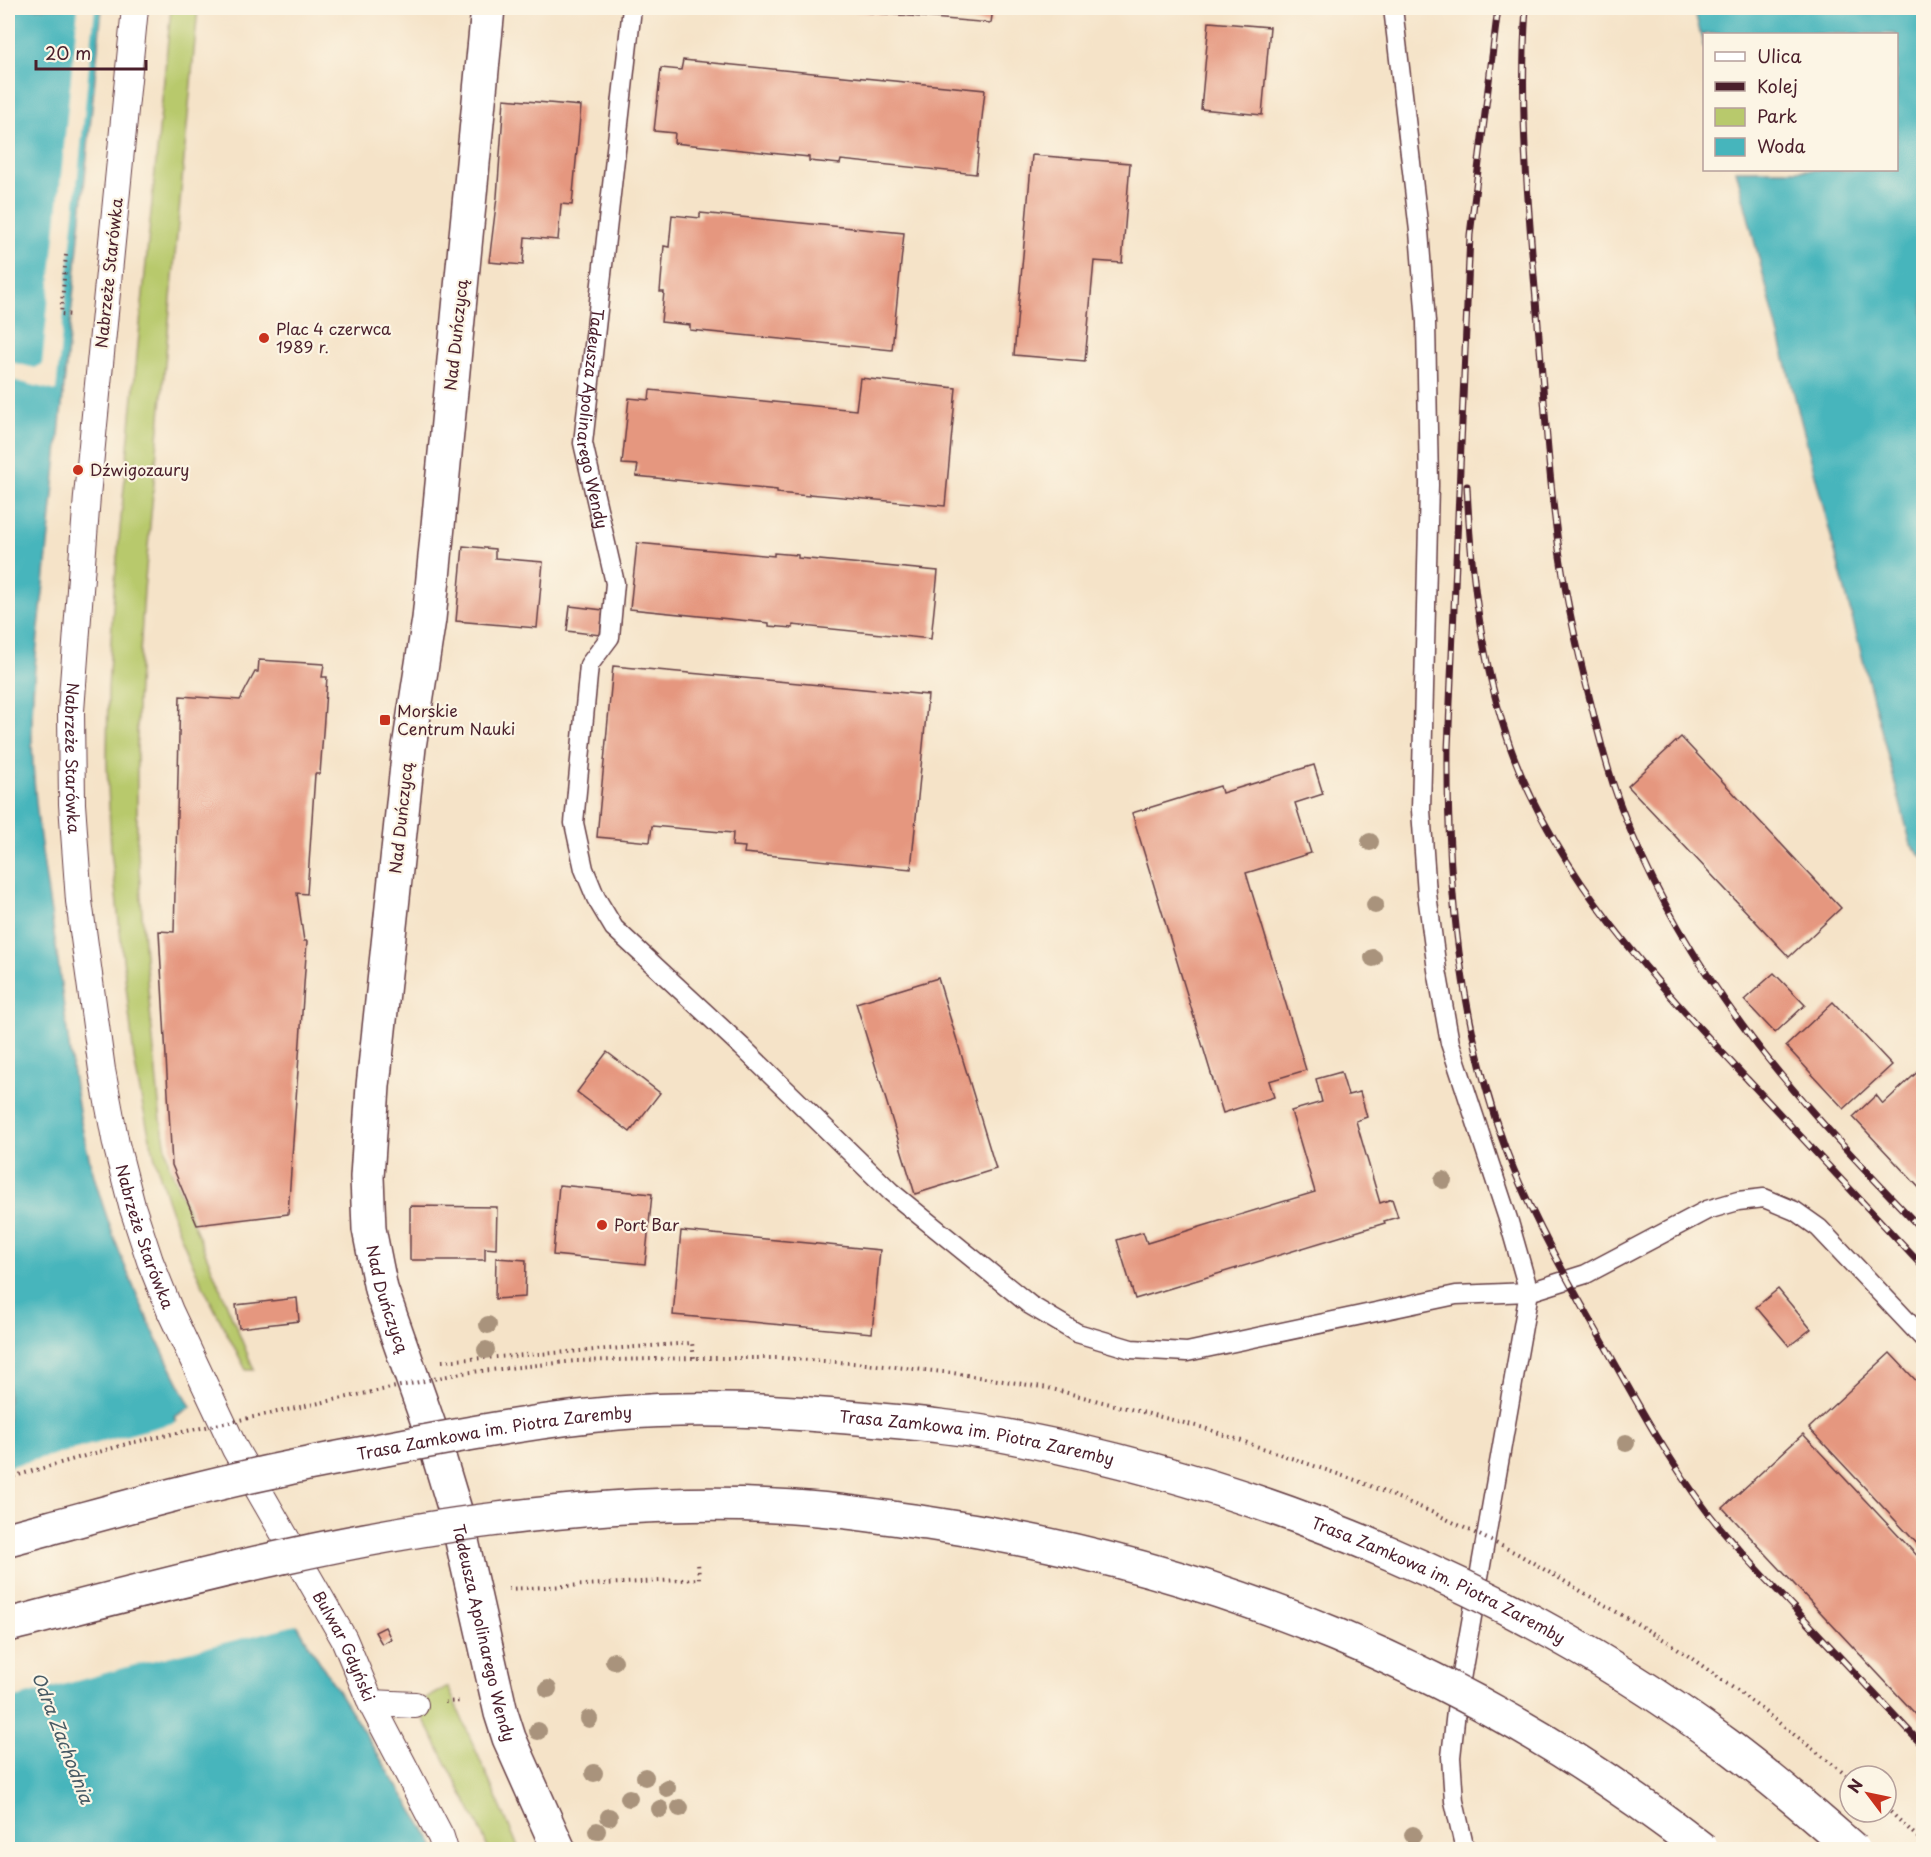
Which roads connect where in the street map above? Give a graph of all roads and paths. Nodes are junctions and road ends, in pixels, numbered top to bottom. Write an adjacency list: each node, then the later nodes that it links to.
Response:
1 (135, 8): 11 (street, Nabrzeże Starówka)
2 (488, 8): 10 (main road, Nad Duńczycą)
3 (632, 8): 7 (lane, Tadeusza Apolinarego Wendy)
4 (1393, 8): 7 (lane)
5 (66, 255): 6 (path)
6 (73, 315)
7 (1529, 1292): 8 (lane, Tadeusza Apolinarego Wendy); 24 (lane)
8 (1923, 1339)
9 (694, 1358): 10 (path)
10 (407, 1363): 12 (main road, Nad Duńczycą)
11 (235, 1449): 18 (street, Bulwar Gdyński)
12 (455, 1510): 15 (main road, Tadeusza Apolinarego Wendy)
13 (8, 1538): 26 (main road, Trasa Zamkowa im. Piotra Zaremby, bridge)
14 (698, 1561): 15 (path)
15 (474, 1591): 17 (main road, Tadeusza Apolinarego Wendy)
16 (8, 1625): 25 (main road, bridge)
17 (498, 1698): 19 (path); 23 (main road, Tadeusza Apolinarego Wendy)
18 (370, 1703): 19 (street); 22 (street, Bulwar Gdyński)
19 (415, 1705)
20 (1898, 1819): 21 (path)
21 (1923, 1843)
22 (445, 1850)
23 (559, 1850)
24 (1465, 1850)
25 (1703, 1850)
26 (1854, 1850)

